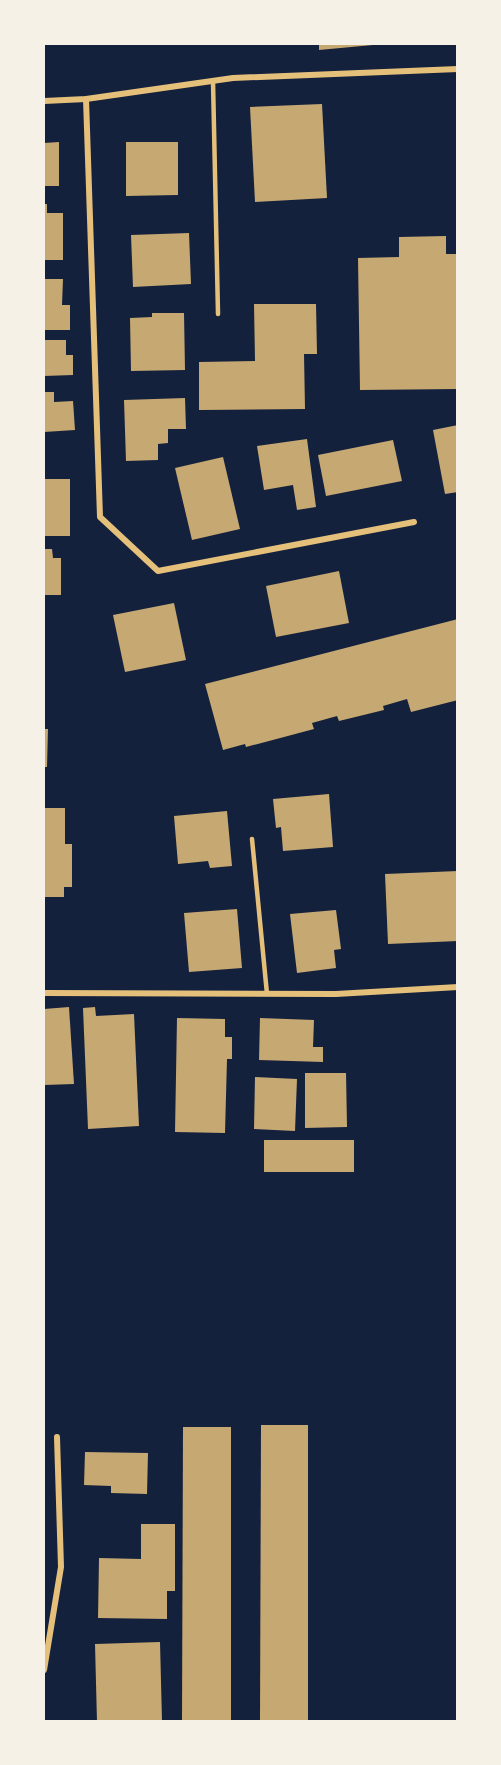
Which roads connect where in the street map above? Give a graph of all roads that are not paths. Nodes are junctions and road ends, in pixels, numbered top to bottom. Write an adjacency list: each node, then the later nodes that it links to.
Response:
1 (458, 69): 2 (street)
2 (213, 81): 3 (street); 5 (lane)
3 (86, 99): 4 (street); 6 (street)
4 (44, 101)
5 (218, 314)
6 (414, 522)
7 (252, 838): 10 (lane)
8 (458, 987): 10 (street)
9 (44, 993): 10 (street)
10 (267, 994)
11 (57, 1437): 12 (street)
12 (44, 1670)

